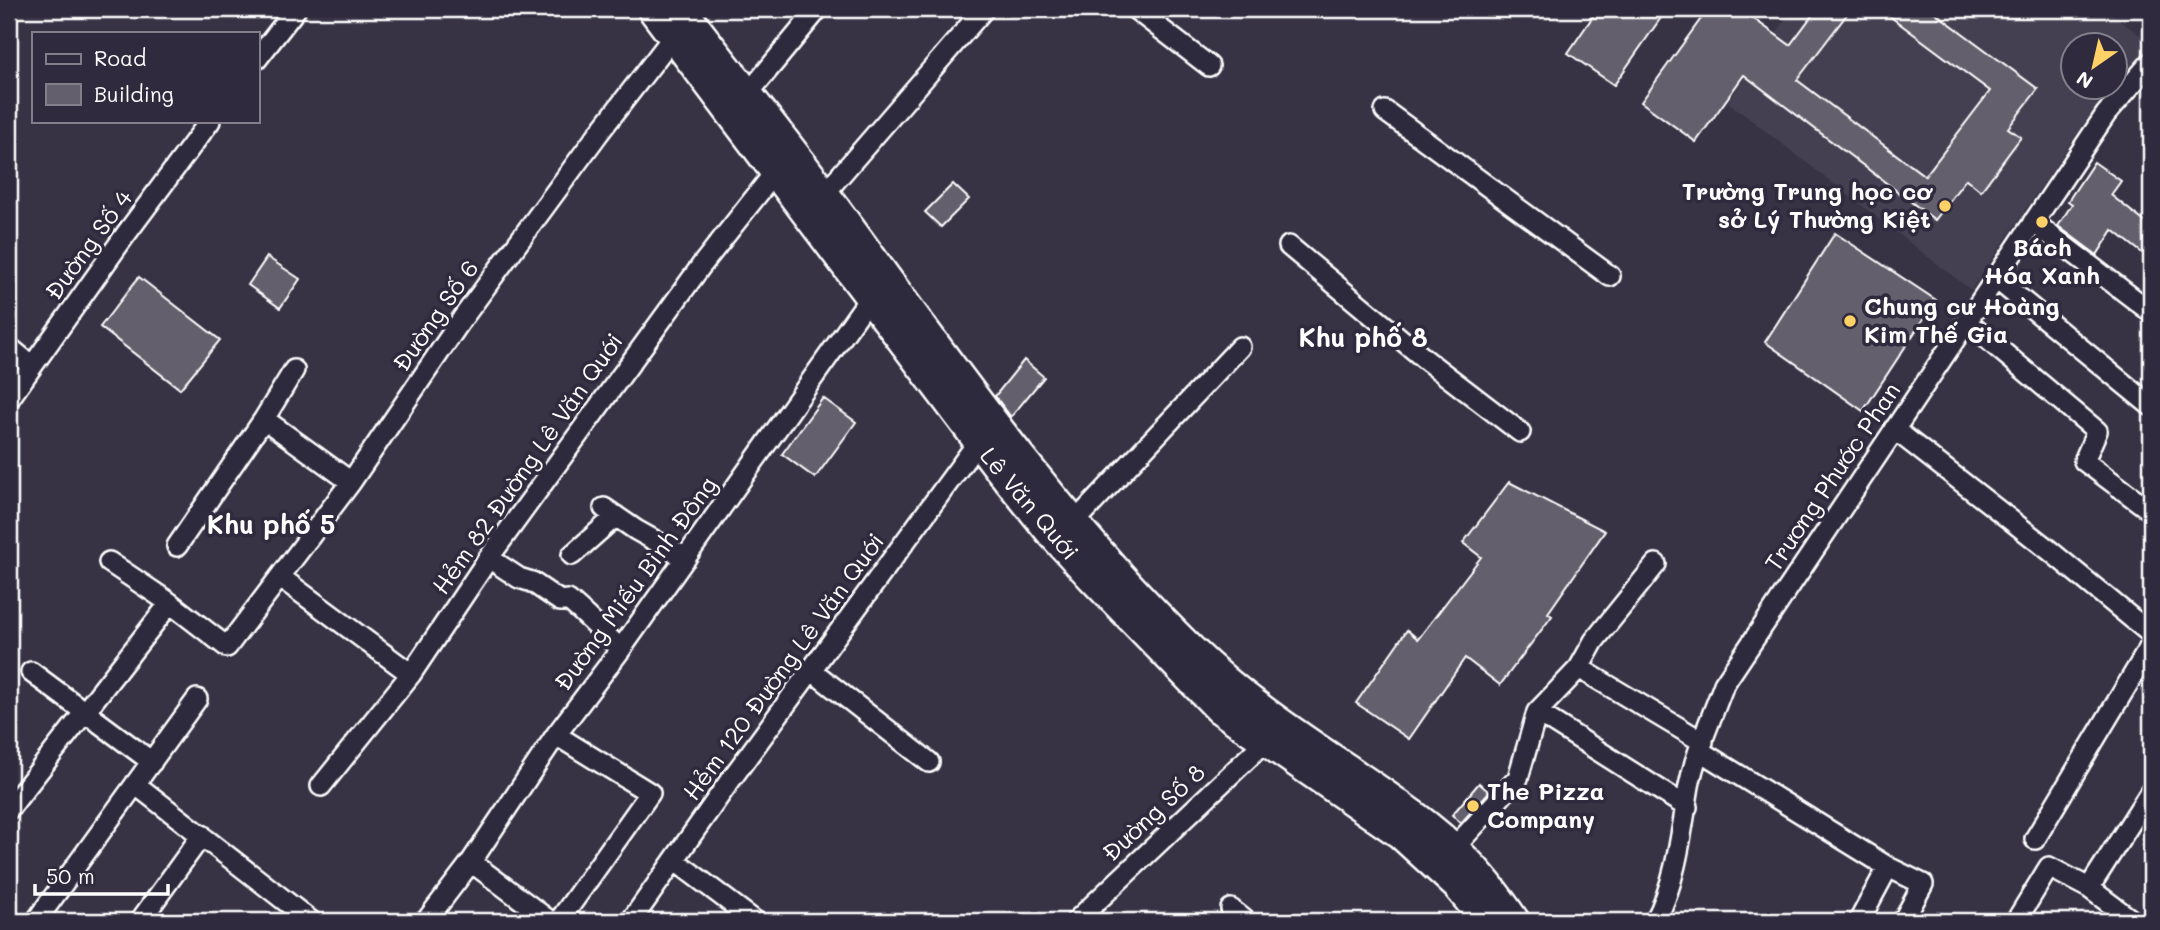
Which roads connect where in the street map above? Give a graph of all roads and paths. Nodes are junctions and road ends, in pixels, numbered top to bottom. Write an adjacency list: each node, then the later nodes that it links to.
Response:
1 (296, 9): 7 (street)
2 (652, 9): 6 (main road, Lê Văn Quới)
3 (818, 9): 10 (street)
4 (984, 9): 14 (street)
5 (1135, 9): 9 (street)
6 (681, 21): 10 (main road, Lê Văn Quới); 13 (main road, Lê Văn Quới); 32 (street, Đường Số 6)
7 (259, 56)
8 (2151, 62): 15 (street, Trương Phước Phan)
9 (1209, 66)
10 (748, 94): 14 (main road, Lê Văn Quới)
11 (1385, 111): 17 (street)
12 (209, 122): 24 (street, Đường Số 4)
13 (776, 171): 19 (main road, Lê Văn Quới); 37 (street, Hẻm 82 Đường Lê Văn Quới)
14 (825, 193): 19 (main road, Lê Văn Quới)
15 (2033, 222): 18 (street, Trương Phước Phan); 20 (street)
16 (1289, 246): 30 (street)
17 (1610, 276)
18 (1995, 278): 21 (street, Trương Phước Phan); 27 (street)
19 (878, 287): 31 (main road, Lê Văn Quới); 34 (main road, Lê Văn Quới); 38 (street, Đường Miếu Bình Đông)
20 (2151, 312)
21 (1967, 322): 29 (street, Trương Phước Phan); 33 (street)
22 (9, 347): 24 (street)
23 (1240, 347): 34 (street)
24 (32, 366): 26 (street, Đường Số 4)
25 (294, 370): 28 (street)
26 (9, 399)
27 (2151, 406)
28 (264, 419): 32 (street); 35 (street)
29 (1894, 429): 43 (street); 55 (street, Trương Phước Phan)
30 (1520, 432)
31 (978, 442): 47 (street, Hẻm 120 Đường Lê Văn Quới); 54 (main road, Lê Văn Quới)
32 (351, 482): 41 (street, Đường Số 6)
33 (2151, 511)
34 (1073, 524): 65 (main road, Lê Văn Quới)
35 (177, 546)
36 (572, 555): 38 (street)
37 (489, 558): 45 (street); 49 (street, Hẻm 82 Đường Lê Văn Quới)
38 (686, 558): 45 (street, Đường Miếu Bình Đông)
39 (109, 562): 42 (street)
40 (1656, 564): 46 (street)
41 (280, 577): 42 (street, Đường Số 6); 49 (street)
42 (170, 603): 52 (street)
43 (2151, 634)
44 (2151, 645): 64 (street)
45 (621, 649): 53 (street, Đường Miếu Bình Đông)
46 (1579, 668): 51 (street); 55 (street)
47 (811, 670): 57 (street); 66 (street, Hẻm 120 Đường Lê Văn Quới)
48 (31, 672): 52 (street)
49 (411, 674): 59 (street, Hẻm 82 Đường Lê Văn Quới)
50 (197, 699): 56 (street)
51 (1537, 712): 61 (street); 65 (street)
52 (83, 713): 56 (street); 62 (street)
53 (556, 735): 67 (street, Đường Miếu Bình Đông); 76 (street)
54 (1266, 741): 78 (street, Đường Số 8); 79 (main road, Lê Văn Quới)
55 (1701, 746): 61 (street, Trương Phước Phan); 68 (street)
56 (152, 762): 58 (street)
57 (929, 762)
58 (135, 784): 63 (street); 71 (street)
59 (321, 786)
60 (2151, 791): 69 (street)
61 (1687, 807): 81 (street, Trương Phước Phan)
62 (9, 809)
63 (202, 835): 72 (street); 73 (street)
64 (2035, 839)
65 (1454, 848): 80 (main road, Lê Văn Quới)
66 (674, 860): 70 (street, Hẻm 120 Đường Lê Văn Quới); 77 (street)
67 (471, 862): 74 (street, Đường Miếu Bình Đông); 75 (street)
68 (1888, 867): 82 (street); 83 (street)
69 (2089, 888): 84 (street); 85 (street)
70 (637, 919)
71 (36, 921)
72 (140, 921)
73 (312, 921)
74 (426, 921)
75 (550, 921)
76 (559, 921)
77 (755, 921)
78 (1076, 921)
79 (1486, 921)
80 (1515, 921)
81 (1655, 921)
82 (1859, 921)
83 (1903, 921)
84 (2016, 921)
85 (2133, 921)

